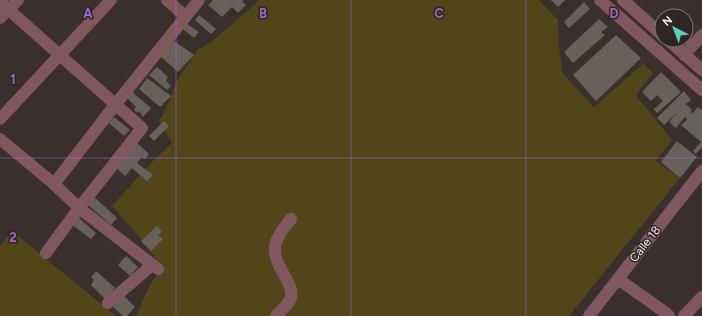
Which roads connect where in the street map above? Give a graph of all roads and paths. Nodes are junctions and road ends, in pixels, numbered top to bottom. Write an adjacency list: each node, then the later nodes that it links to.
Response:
1 (18, 0): 7 (street)
2 (111, 0): 13 (street)
3 (167, 0): 8 (street)
4 (199, 0): 8 (street)
5 (600, 0): 16 (street)
6 (623, 0): 10 (street)
7 (5, 5): 9 (street); 13 (street)
8 (185, 16): 17 (street)
9 (0, 18)
10 (654, 28)
11 (702, 35): 14 (street)
12 (677, 48): 14 (street)
13 (60, 55): 17 (street); 18 (street)
14 (684, 55): 15 (street)
15 (702, 70)
16 (702, 90)
17 (115, 105): 21 (street); 22 (street)
18 (0, 119)
19 (0, 140): 21 (street)
20 (702, 171): 25 (street, Calle 18)
21 (54, 184): 22 (street)
22 (79, 208): 24 (street); 27 (street)
23 (291, 219): 28 (street)
24 (46, 253)
25 (618, 279): 29 (street, Calle 18); 30 (street)
26 (702, 297): 31 (street)
27 (108, 303)
28 (276, 316)
29 (589, 316)
30 (669, 316)
31 (684, 316)

